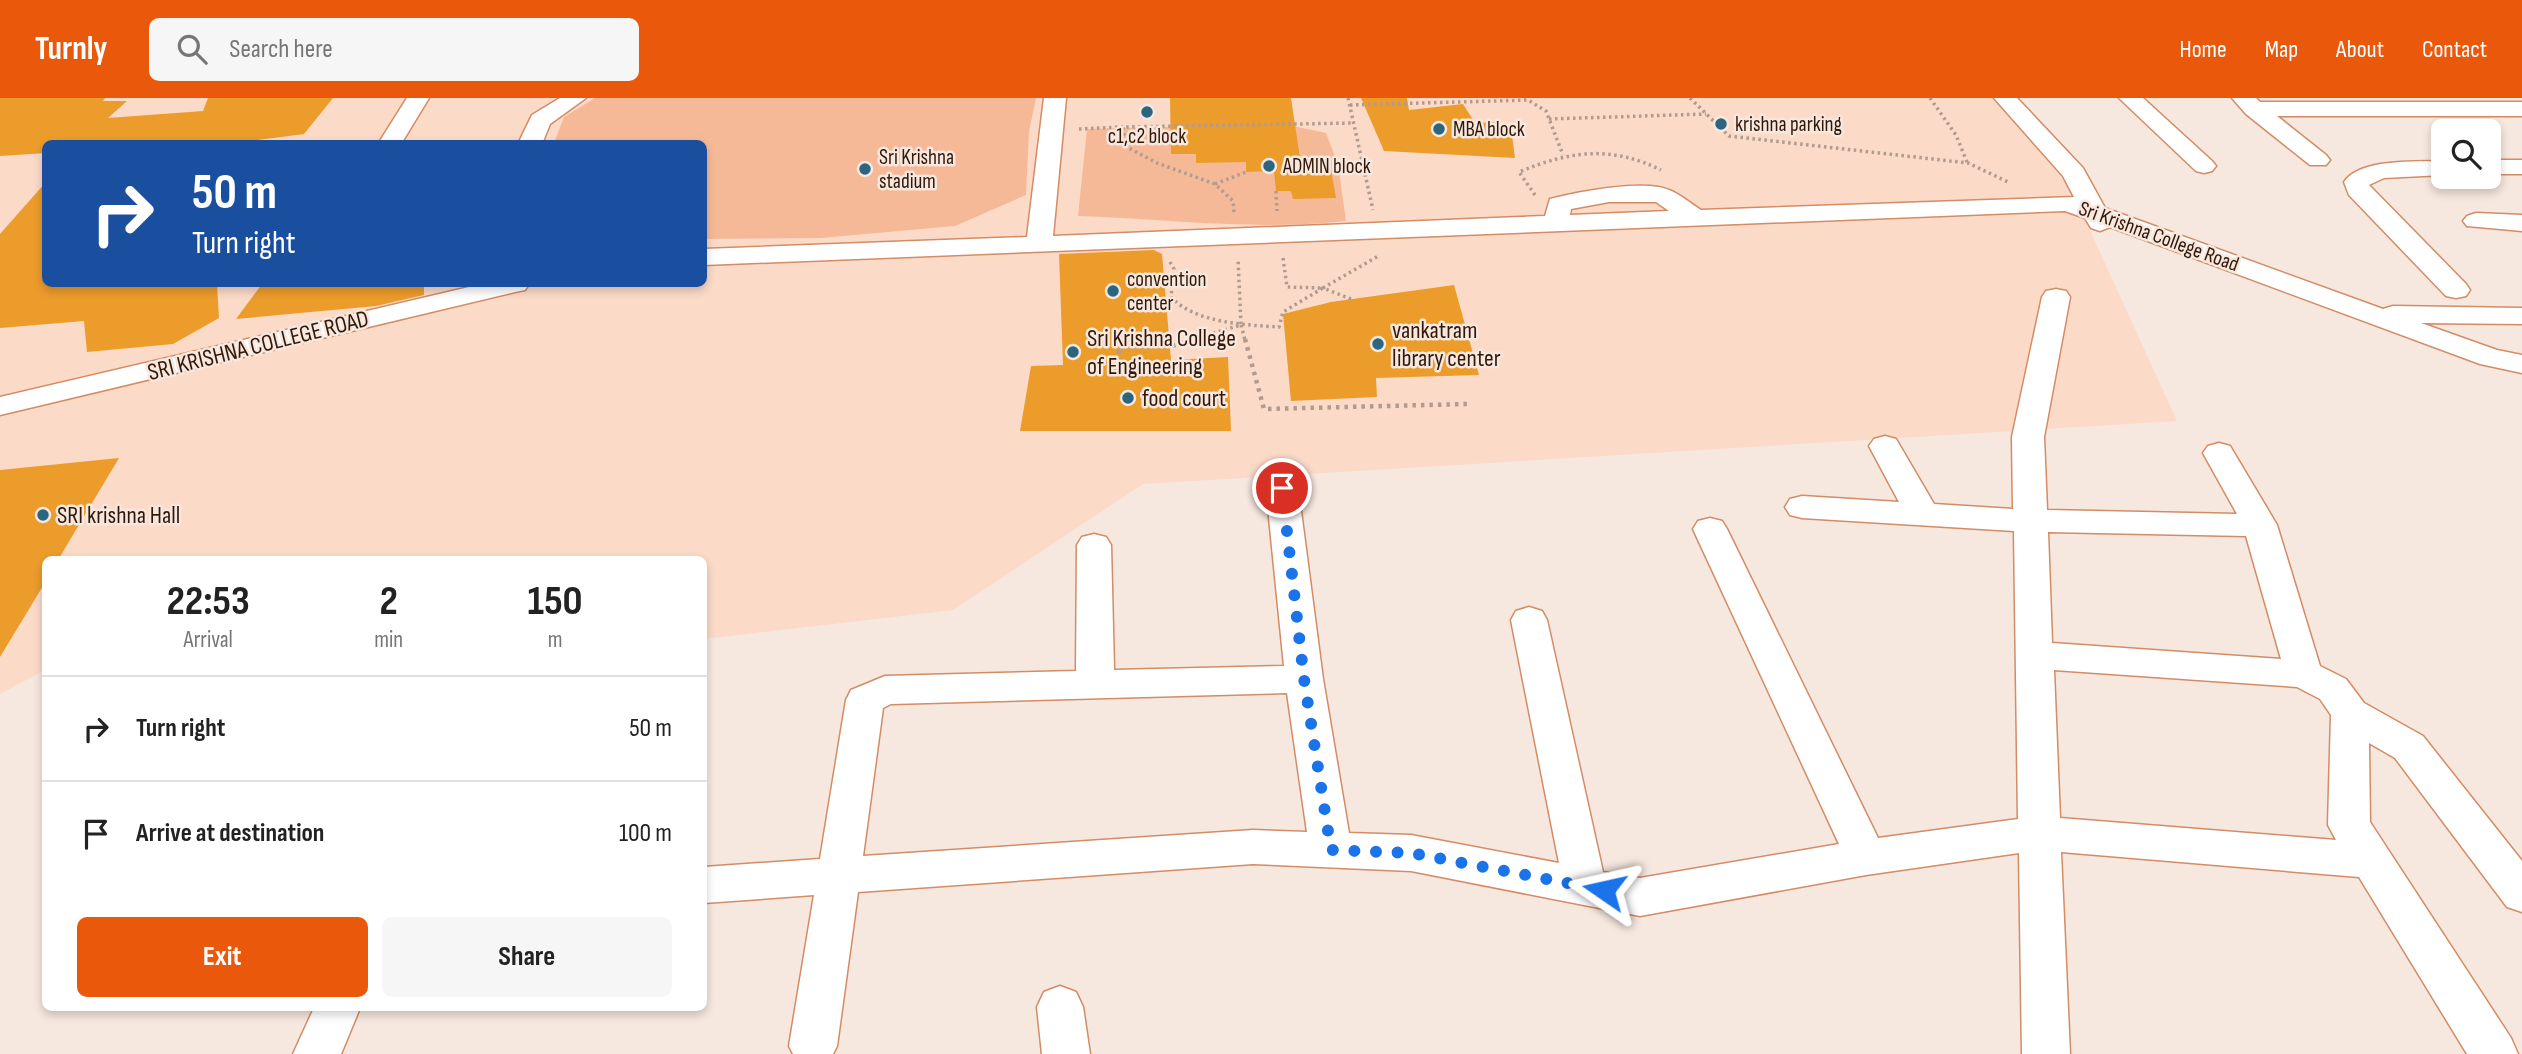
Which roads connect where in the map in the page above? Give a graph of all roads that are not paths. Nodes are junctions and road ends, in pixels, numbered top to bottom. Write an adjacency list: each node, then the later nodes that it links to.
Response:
1 (418, 98): 9 (street)
2 (555, 98): 3 (street)
3 (574, 98): 10 (street)
4 (1055, 98): 19 (street)
5 (2005, 98): 16 (street)
6 (2130, 98): 12 (street)
7 (2249, 103): 8 (street); 11 (street)
8 (2522, 108)
9 (392, 140)
10 (532, 140)
11 (2318, 160)
12 (2204, 166)
13 (2501, 167): 14 (street)
14 (2522, 167)
15 (2431, 169): 22 (street)
16 (2097, 219): 19 (street, Sri Krishna College Road); 24 (street, Sri Krishna College Road); 27 (street)
17 (2476, 222): 18 (street)
18 (2522, 223)
19 (1039, 244): 20 (street, Sri Krishna College Road)
20 (707, 257)
21 (503, 287): 28 (street, SRI KRISHNA COLLEGE ROAD)
22 (2456, 290)
23 (2056, 297): 34 (street)
24 (2371, 314): 25 (street); 26 (street, Sri Krishna College Road)
25 (2522, 316)
26 (2522, 363)
27 (2522, 375)
28 (0, 406)
29 (1885, 446): 33 (street)
30 (2219, 453): 35 (street)
31 (1282, 488): 41 (street)
32 (1802, 507): 33 (street)
33 (1923, 515): 34 (street)
34 (2029, 521): 35 (street); 39 (street)
35 (2260, 525): 40 (street)
36 (1710, 529): 46 (street)
37 (1094, 545): 42 (street)
38 (1530, 620): 50 (street)
39 (2033, 655): 40 (street); 44 (street)
40 (2304, 674): 43 (street)
41 (1304, 679): 42 (street); 45 (street)
42 (1095, 684): 48 (street)
43 (2350, 713): 47 (street); 51 (street)
44 (2039, 833): 46 (street); 47 (street); 57 (street)
45 (1331, 850): 48 (street); 50 (street)
46 (1866, 857): 50 (street)
47 (2371, 860): 58 (street)
48 (837, 876): 49 (street); 54 (street)
49 (707, 884)
50 (1585, 886)
51 (2522, 894)
52 (1060, 1007): 56 (street)
53 (336, 1011): 55 (street)
54 (813, 1046)
55 (317, 1054)
56 (1066, 1054)
57 (2046, 1054)
58 (2494, 1054)

